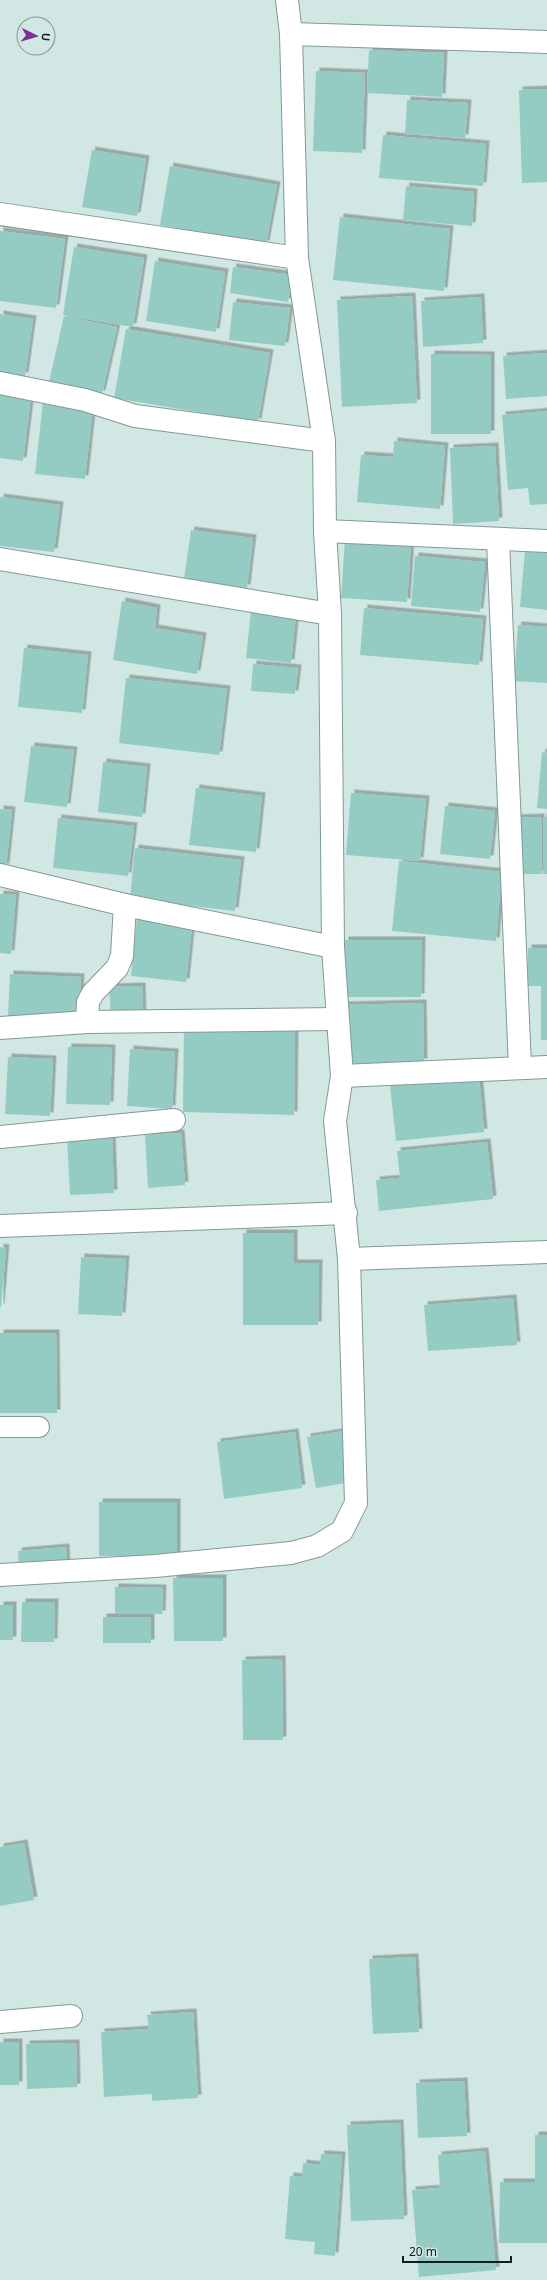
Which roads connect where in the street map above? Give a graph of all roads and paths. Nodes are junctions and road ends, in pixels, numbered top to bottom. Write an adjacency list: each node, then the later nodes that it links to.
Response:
1 (287, 0): 2 (street)
2 (291, 34): 3 (street); 5 (street)
3 (547, 42)
4 (0, 214): 5 (street)
5 (297, 258): 7 (street)
6 (0, 383): 7 (street)
7 (324, 441): 8 (street)
8 (325, 531): 9 (street); 12 (street)
9 (498, 540): 10 (street); 20 (street)
10 (547, 541)
11 (0, 559): 12 (street)
12 (330, 614): 15 (street)
13 (0, 875): 14 (street)
14 (126, 905): 15 (street); 17 (street)
15 (333, 947): 16 (street)
16 (337, 1019): 17 (street); 21 (street)
17 (87, 1022): 18 (street)
18 (0, 1028)
19 (547, 1067): 20 (street)
20 (520, 1068): 21 (street)
21 (342, 1076): 24 (street)
22 (174, 1120): 23 (street)
23 (0, 1137)
24 (346, 1213): 25 (street); 27 (street)
25 (0, 1226)
26 (547, 1252): 27 (street)
27 (349, 1259): 30 (street)
28 (0, 1427): 29 (lane)
29 (39, 1427)
30 (0, 1575)
31 (71, 2016): 32 (street)
32 (0, 2022)

